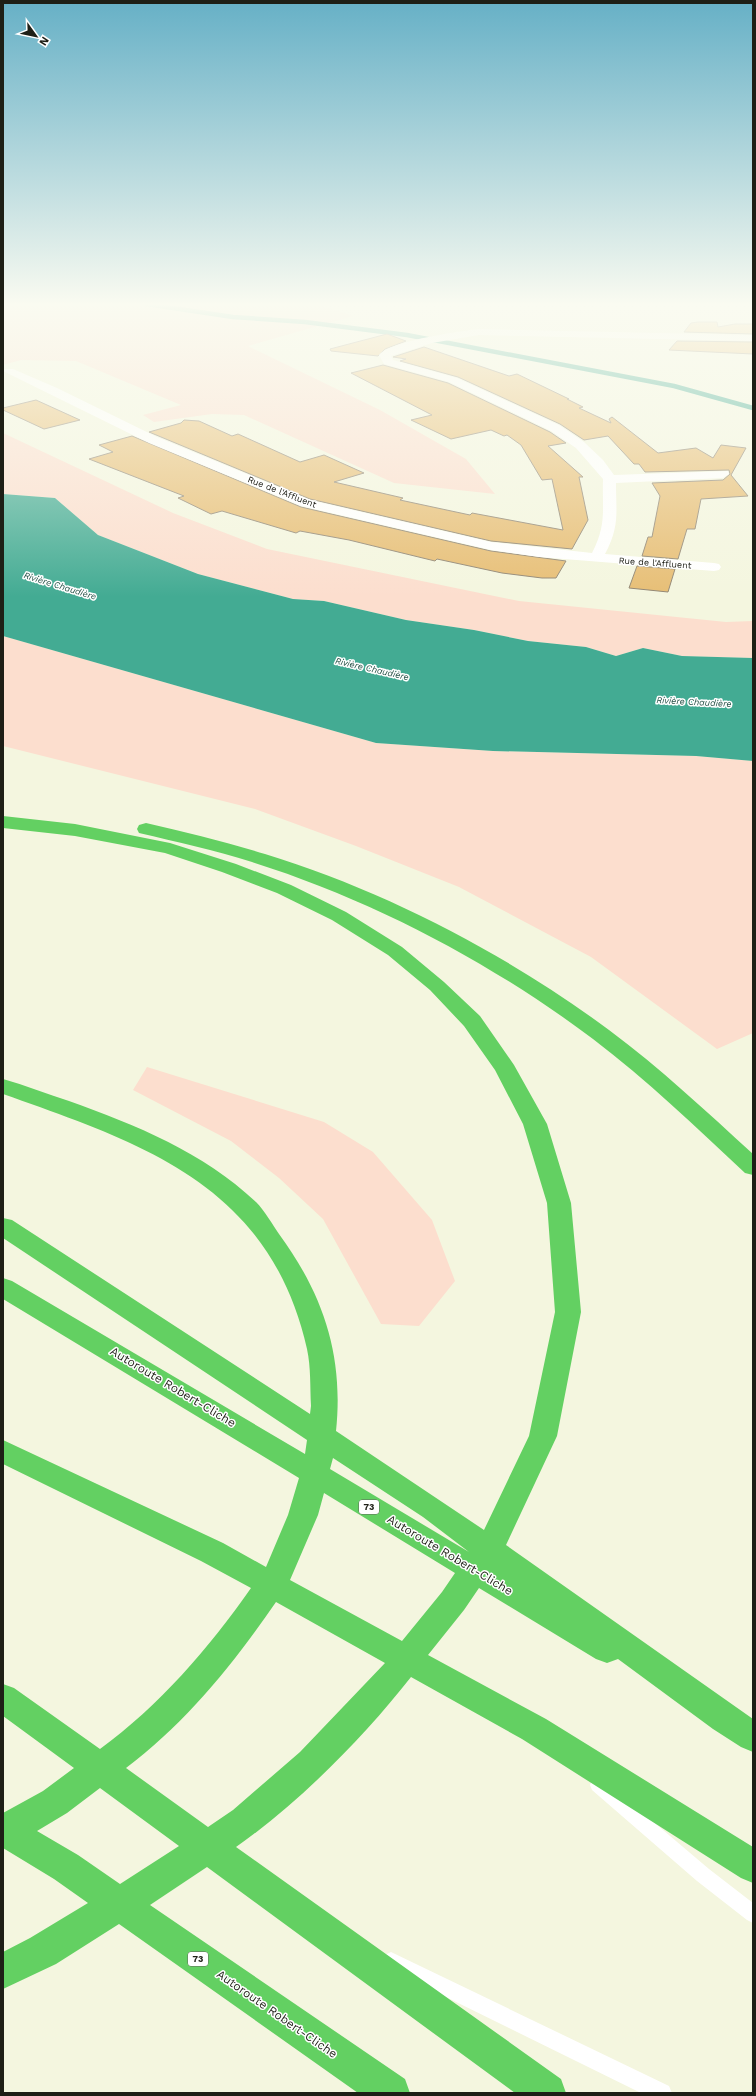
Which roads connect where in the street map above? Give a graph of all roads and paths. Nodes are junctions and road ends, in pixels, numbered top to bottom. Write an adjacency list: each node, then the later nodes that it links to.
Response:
1 (76, 402): 5 (street, Rue de l'Affluent)
2 (499, 402): 4 (street)
3 (723, 474): 4 (street)
4 (610, 479): 5 (street)
5 (596, 558): 6 (street, Rue de l'Affluent)
6 (714, 567)
7 (3, 811): 10 (highway)
8 (3, 822): 21 (highway)
9 (3, 1086): 17 (highway)
10 (753, 1167)
11 (3, 1226): 16 (highway)
12 (3, 1287): 16 (highway, Autoroute Robert-Cliche / 73)
13 (3, 1451): 15 (highway)
14 (3, 1698): 20 (highway)
15 (534, 1729): 18 (highway); 19 (lane)
16 (745, 1731)
17 (3, 1830): 22 (highway, Autoroute Robert-Cliche / 73)
18 (753, 1866)
19 (753, 1914)
20 (313, 1923): 23 (highway); 24 (lane)
21 (3, 1971)
22 (391, 2093)
23 (547, 2093)
24 (662, 2093)

